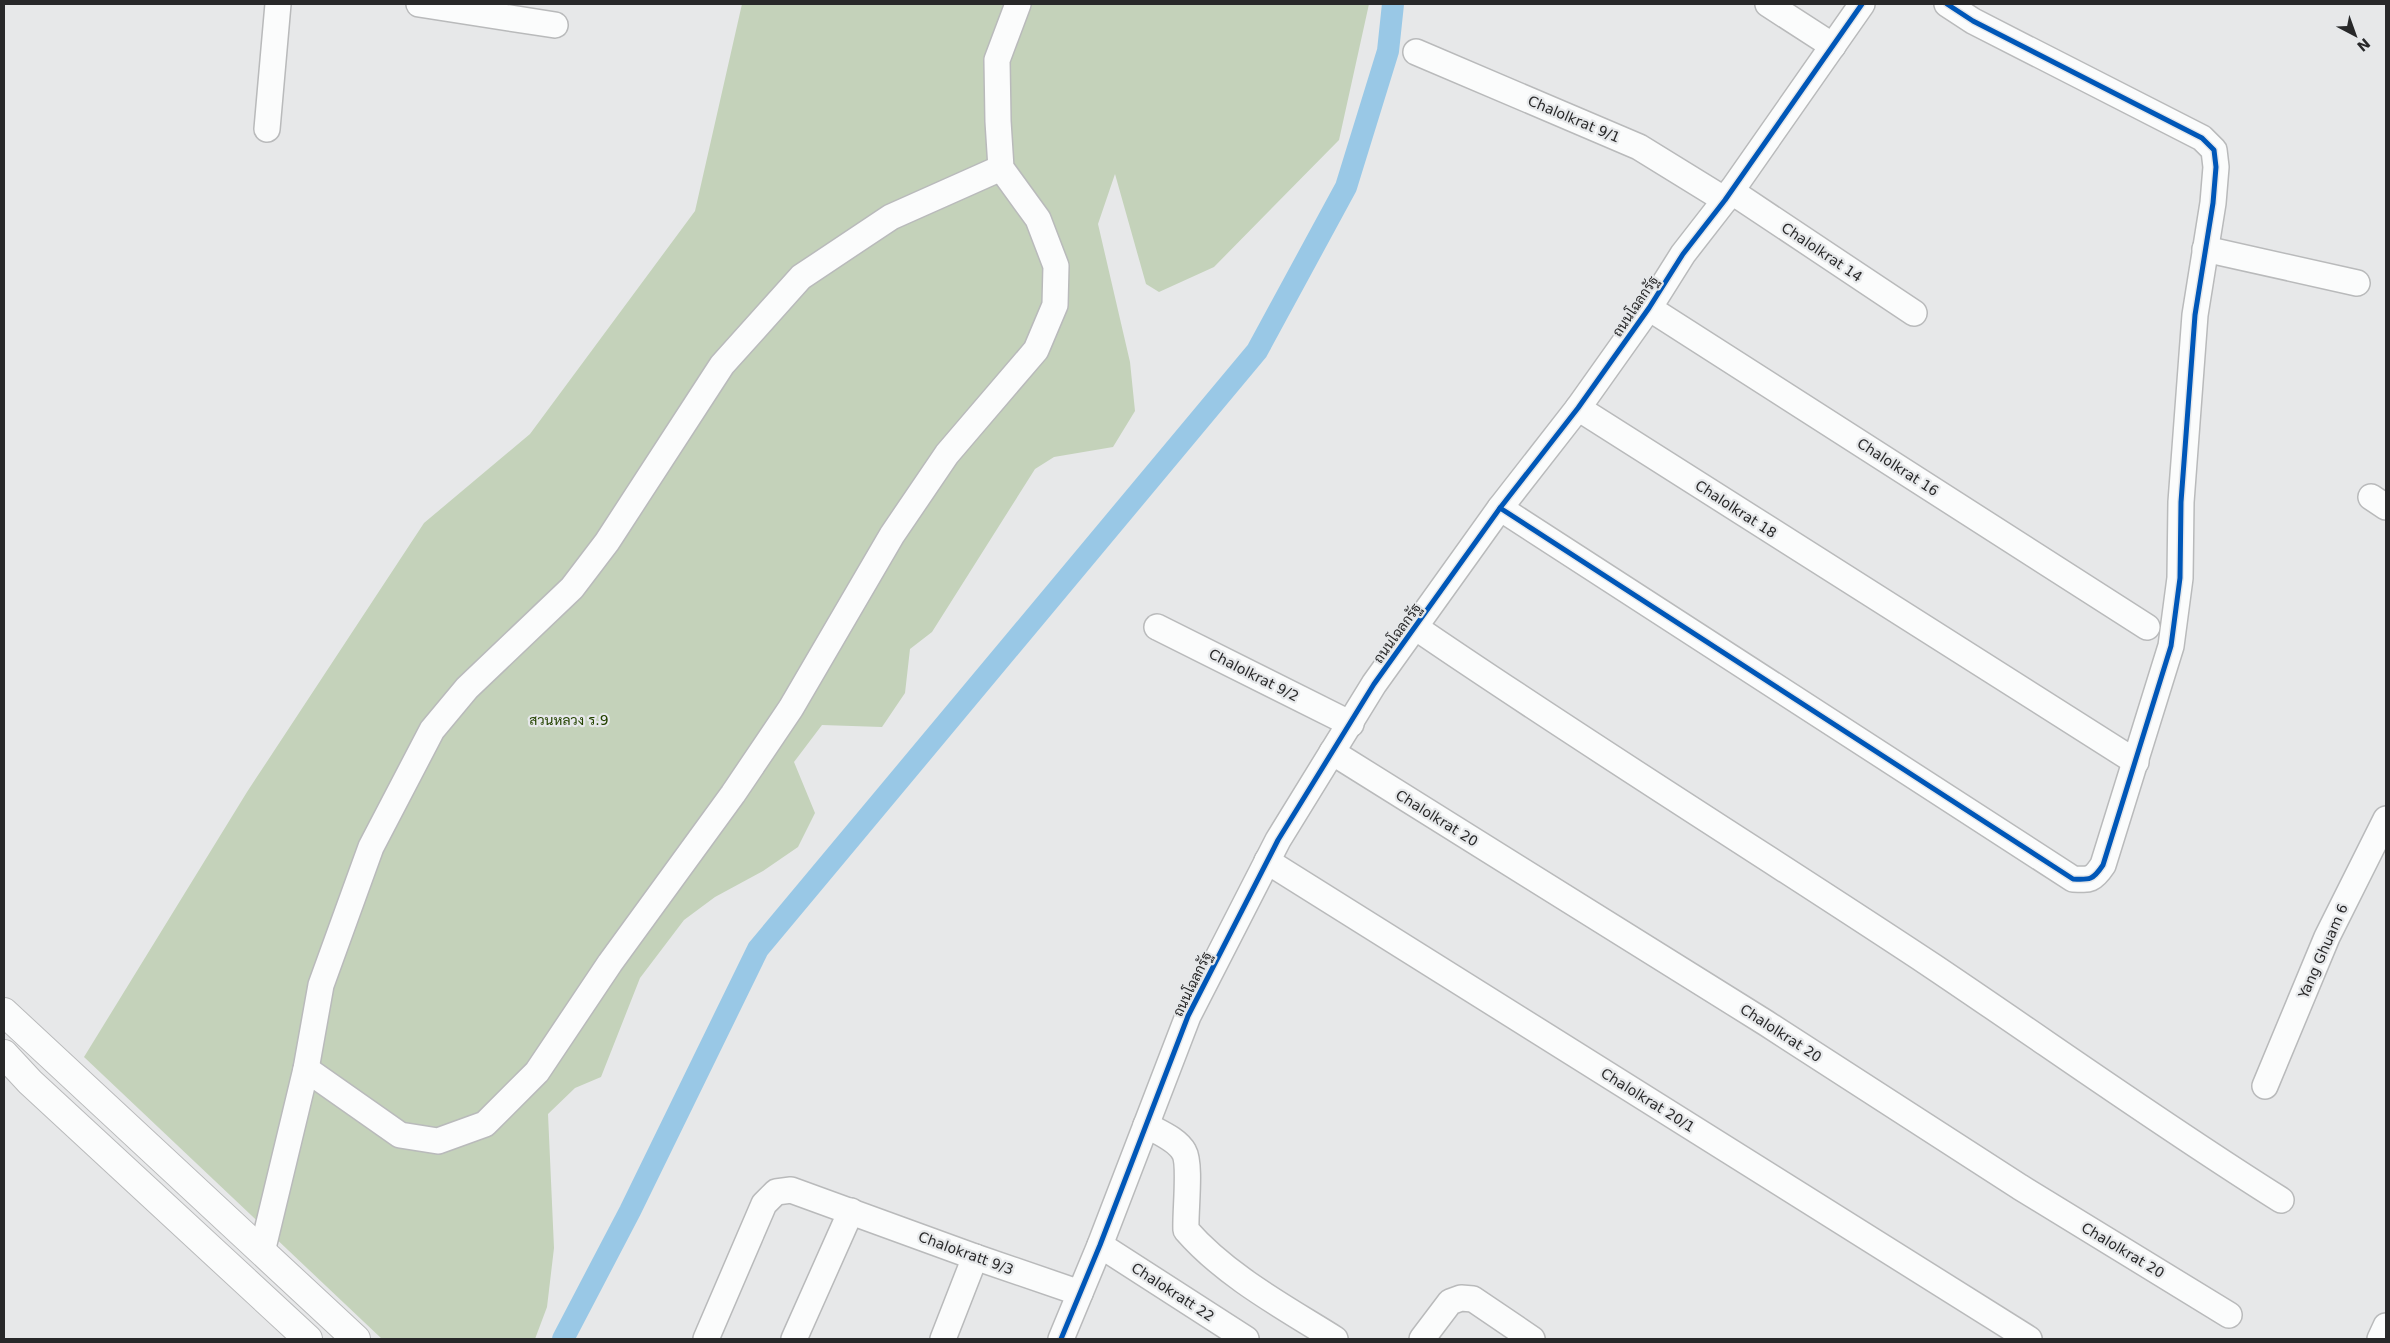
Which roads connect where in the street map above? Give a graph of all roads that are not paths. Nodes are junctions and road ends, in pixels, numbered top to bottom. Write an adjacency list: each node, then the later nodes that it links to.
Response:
1 (278, 4): 10 (street)
2 (419, 4): 7 (street)
3 (1018, 4): 11 (street)
4 (1768, 4): 8 (street)
5 (1862, 4): 8 (street, ถนนโฉลกรัฐ)
6 (1947, 4): 13 (street)
7 (556, 25)
8 (1833, 46): 12 (street, ถนนโฉลกรัฐ)
9 (1416, 52): 12 (street, Chalolkrat 9/1)
10 (267, 129)
11 (1001, 168): 29 (street); 29 (street)
12 (1728, 195): 15 (street, ถนนโฉลกรัฐ); 16 (street, Chalolkrat 14)
13 (2206, 250): 14 (street); 24 (street)
14 (2357, 283)
15 (1649, 308): 17 (street, ถนนโฉลกรัฐ); 21 (street, Chalolkrat 16)
16 (1914, 312)
17 (1578, 408): 18 (street, ถนนโฉลกรัฐ); 24 (street, Chalolkrat 18)
18 (1500, 508): 20 (street, ถนนโฉลกรัฐ); 24 (street)
19 (1157, 627): 22 (street, Chalolkrat 9/2)
20 (1414, 627): 22 (street, ถนนโฉลกรัฐ); 34 (street)
21 (2147, 628)
22 (1351, 724): 23 (street, ถนนโฉลกรัฐ)
23 (1332, 752): 26 (street, ถนนโฉลกรัฐ); 40 (street, Chalolkrat 20)
24 (2136, 762)
25 (2386, 819): 32 (street, Yang Ghuam 6)
26 (1267, 860): 33 (street, ถนนโฉลกรัฐ); 52 (street, Chalolkrat 20/1)
27 (4, 1012): 37 (main road)
28 (4, 1054): 31 (main road)
29 (306, 1069): 37 (street)
30 (4, 1077): 31 (street)
31 (30, 1082): 42 (main road)
32 (2266, 1086)
33 (1146, 1125): 36 (street, ถนนโฉลกรัฐ); 49 (street)
34 (2281, 1200)
35 (851, 1211): 38 (street, Chalokratt 9/3); 44 (street, Chalokratt 9/3); 45 (street)
36 (1100, 1245): 39 (street, ถนนโฉลกรัฐ); 48 (street, Chalokratt 22)
37 (262, 1252): 43 (main road)
38 (975, 1257): 39 (street, Chalokratt 9/3); 46 (street)
39 (1080, 1293): 47 (street, ถนนโฉลกรัฐ)
40 (2229, 1315)
41 (2386, 1326): 53 (street)
42 (308, 1339)
43 (356, 1339)
44 (706, 1339)
45 (794, 1339)
46 (943, 1339)
47 (1061, 1339)
48 (1246, 1339)
49 (1335, 1339)
50 (1422, 1339): 51 (street)
51 (1532, 1339)
52 (2029, 1339)
53 (2380, 1339)

